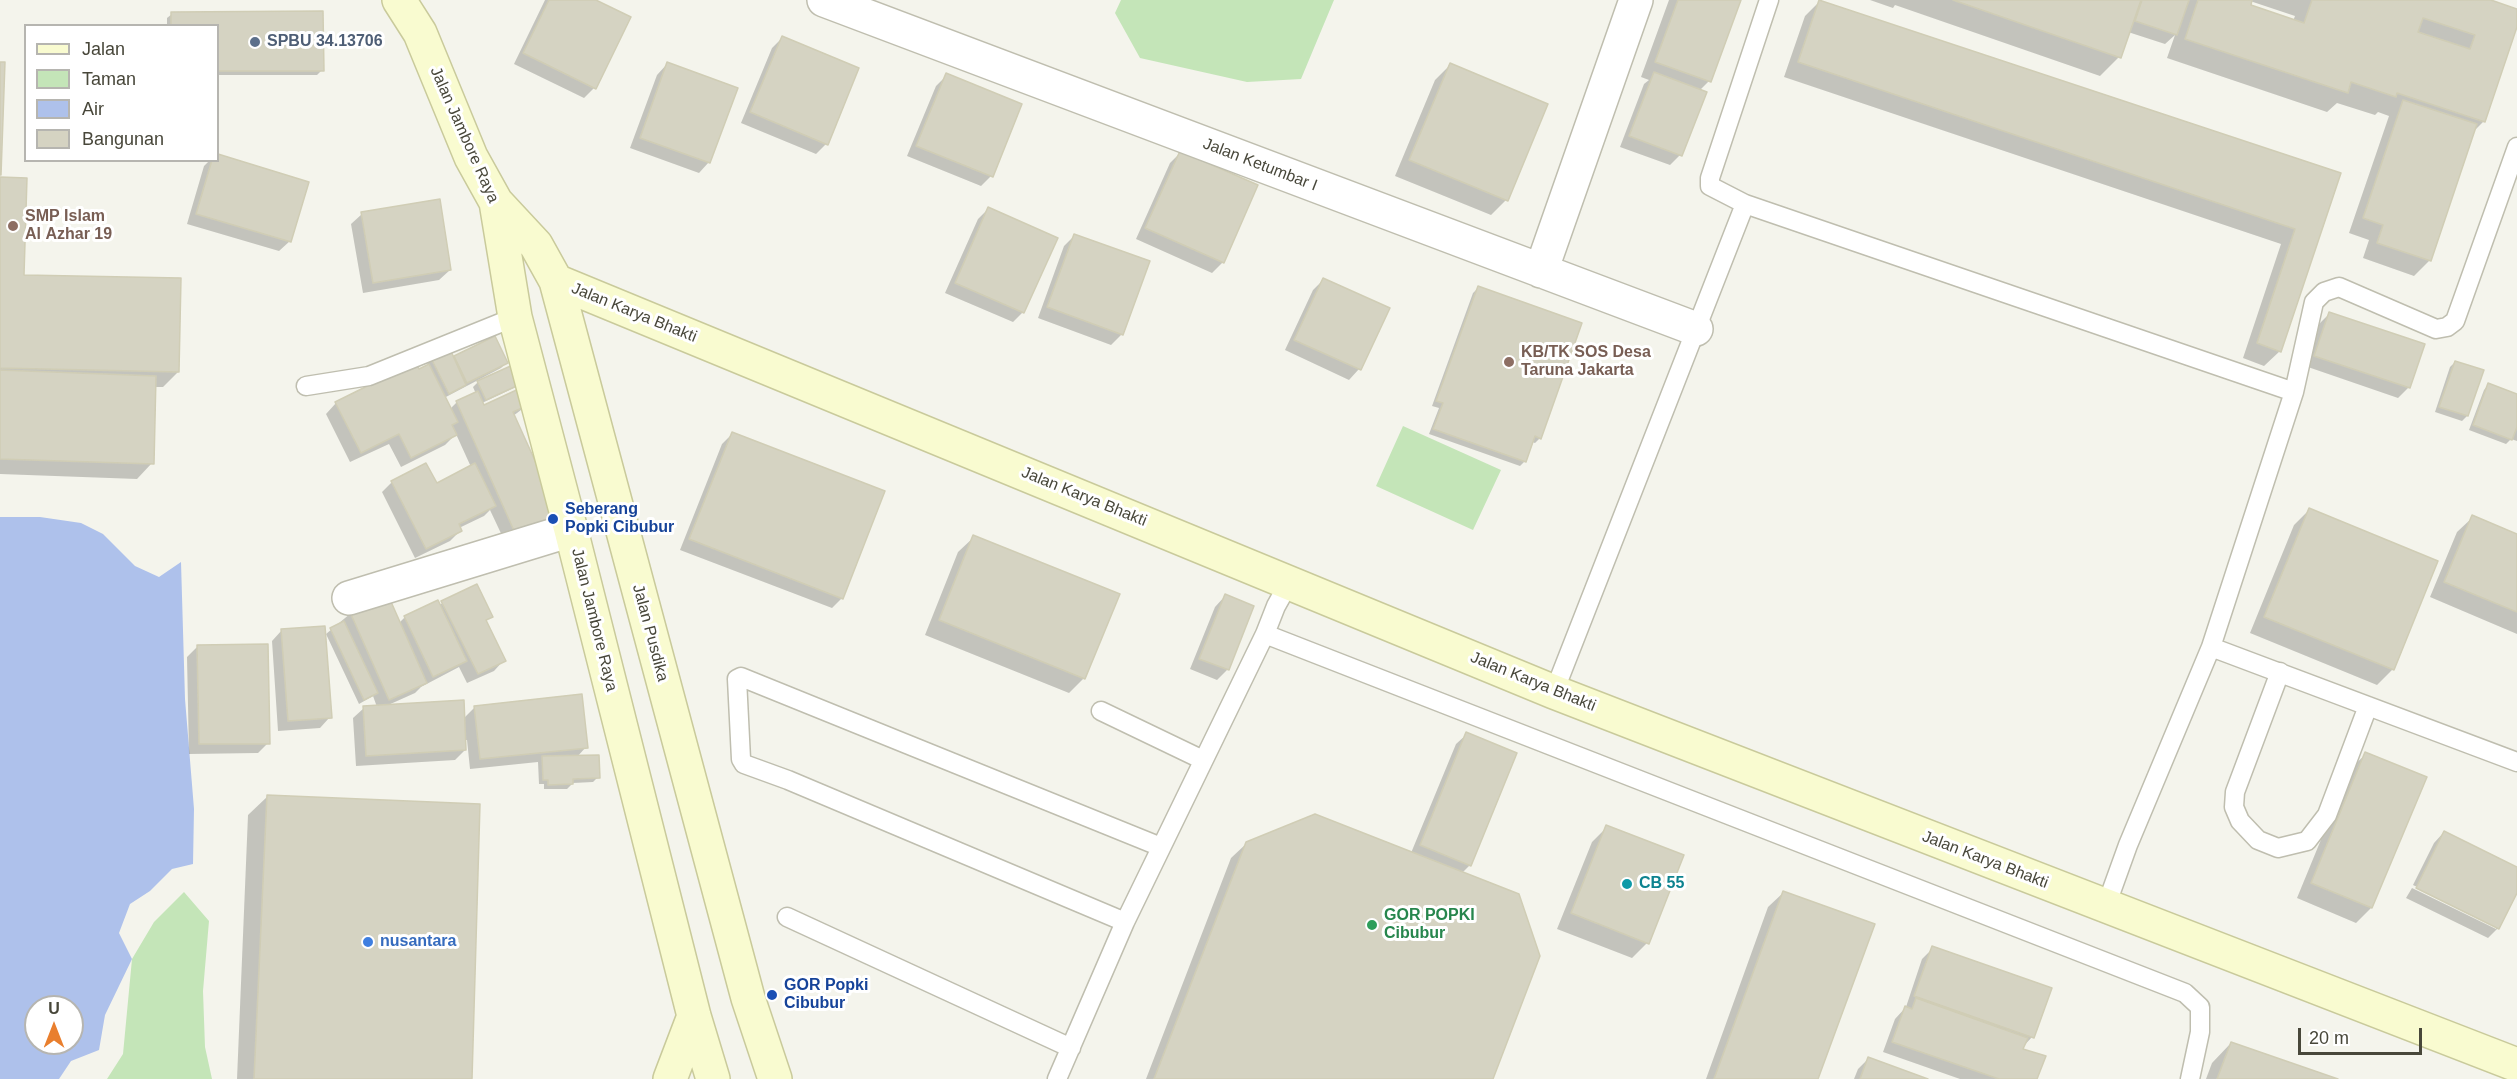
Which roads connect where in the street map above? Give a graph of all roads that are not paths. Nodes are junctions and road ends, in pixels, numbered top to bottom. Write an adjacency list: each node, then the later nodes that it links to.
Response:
1 (399, 0): 6 (street, Jalan Jambore Raya)
2 (824, 0): 8 (street, Jalan Ketumbar I)
3 (1636, 0): 8 (street)
4 (1769, 0): 7 (lane)
5 (2517, 147): 13 (lane)
6 (496, 202): 9 (street, Jalan Pusdika); 10 (street, Jalan Jambore Raya)
7 (1745, 204): 11 (lane); 13 (lane)
8 (1541, 271): 11 (street, Jalan Ketumbar I)
9 (556, 281): 15 (street, Jalan Karya Bhakti); 34 (street, Jalan Pusdika)
10 (515, 317): 12 (lane); 14 (street, Jalan Jambore Raya)
11 (1696, 329): 20 (lane)
12 (306, 386)
13 (2294, 392): 18 (lane)
14 (571, 530): 16 (street); 29 (street, Jalan Jambore Raya)
15 (1290, 581): 17 (lane); 20 (street, Jalan Karya Bhakti)
16 (349, 598)
17 (1265, 634): 23 (lane); 36 (lane)
18 (2211, 647): 19 (lane); 26 (lane)
19 (2280, 672): 21 (lane); 21 (lane)
20 (1554, 692): 26 (street, Jalan Karya Bhakti)
21 (2368, 706): 24 (lane)
22 (1101, 711): 23 (lane)
23 (1203, 760): 25 (lane)
24 (2517, 762)
25 (1161, 847): 28 (lane); 28 (lane)
26 (2106, 906): 31 (street, Jalan Karya Bhakti)
27 (787, 917): 30 (lane)
28 (1125, 922): 30 (lane)
29 (694, 1016): 32 (street); 33 (street, Jalan Jambore Raya)
30 (1071, 1048): 35 (lane)
31 (2517, 1065)
32 (670, 1079)
33 (713, 1079)
34 (775, 1079)
35 (1057, 1079)
36 (2190, 1079)

